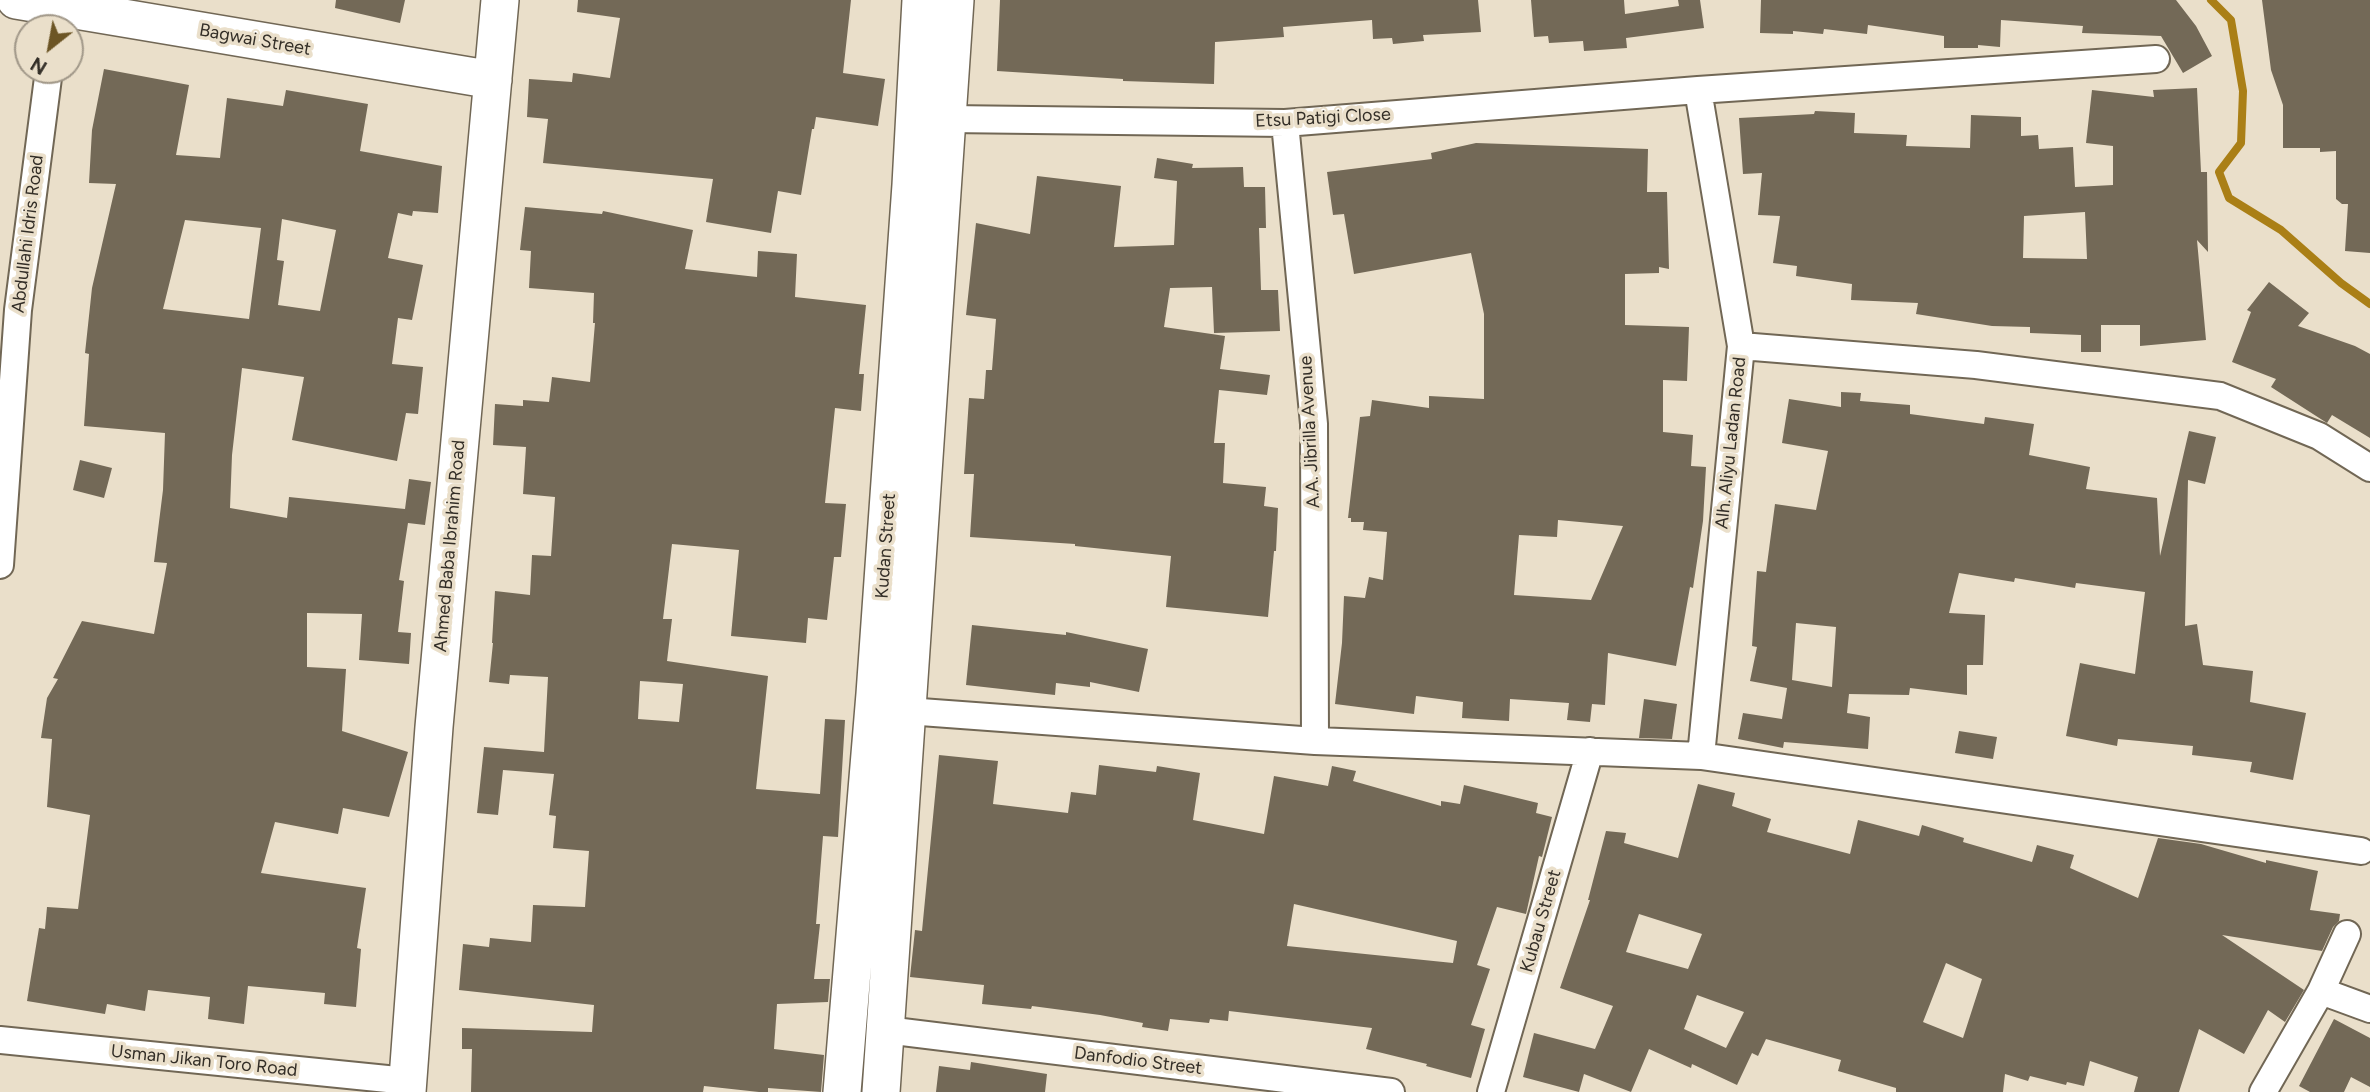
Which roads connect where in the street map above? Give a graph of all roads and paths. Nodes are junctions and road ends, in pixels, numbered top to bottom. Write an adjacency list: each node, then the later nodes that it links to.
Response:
1 (16, 0): 5 (street, Bagwai Street)
2 (500, 0): 8 (street, Ahmed Baba Ibrahim Road)
3 (921, 0): 28 (street, Kudan Street)
4 (955, 0): 11 (street)
5 (48, 14)
6 (84, 21): 8 (street, Bagwai Street)
7 (2156, 59): 10 (street, Etsu Patigi Close)
8 (493, 80): 27 (street, Ahmed Baba Ibrahim Road)
9 (47, 84): 13 (street, Abdullahi Idris Road)
10 (1698, 90): 12 (street, Etsu Patigi Close); 14 (street, Alh. Aliyu Ladan Road)
11 (947, 119): 12 (street, Etsu Patigi Close); 17 (street)
12 (1286, 123): 18 (street, A.A. Jibrilla Avenue)
13 (9, 309): 16 (street, Abdullahi Idris Road)
14 (1741, 346): 15 (street); 20 (street, Alh. Aliyu Ladan Road)
15 (2370, 468)
16 (0, 565)
17 (907, 711): 18 (street); 25 (street)
18 (1315, 741): 19 (street)
19 (1590, 751): 20 (street); 31 (street, Kubau Street)
20 (1701, 757): 21 (street)
21 (2361, 851)
22 (2347, 934): 23 (street)
23 (2321, 991): 24 (street); 32 (street)
24 (2370, 1009)
25 (886, 1030): 29 (street); 30 (street, Danfodio Street)
26 (0, 1040): 27 (street, Usman Jikan Toro Road)
27 (407, 1087)
28 (842, 1092)
29 (881, 1092)
30 (1391, 1092)
31 (1491, 1092)
32 (2263, 1092)

